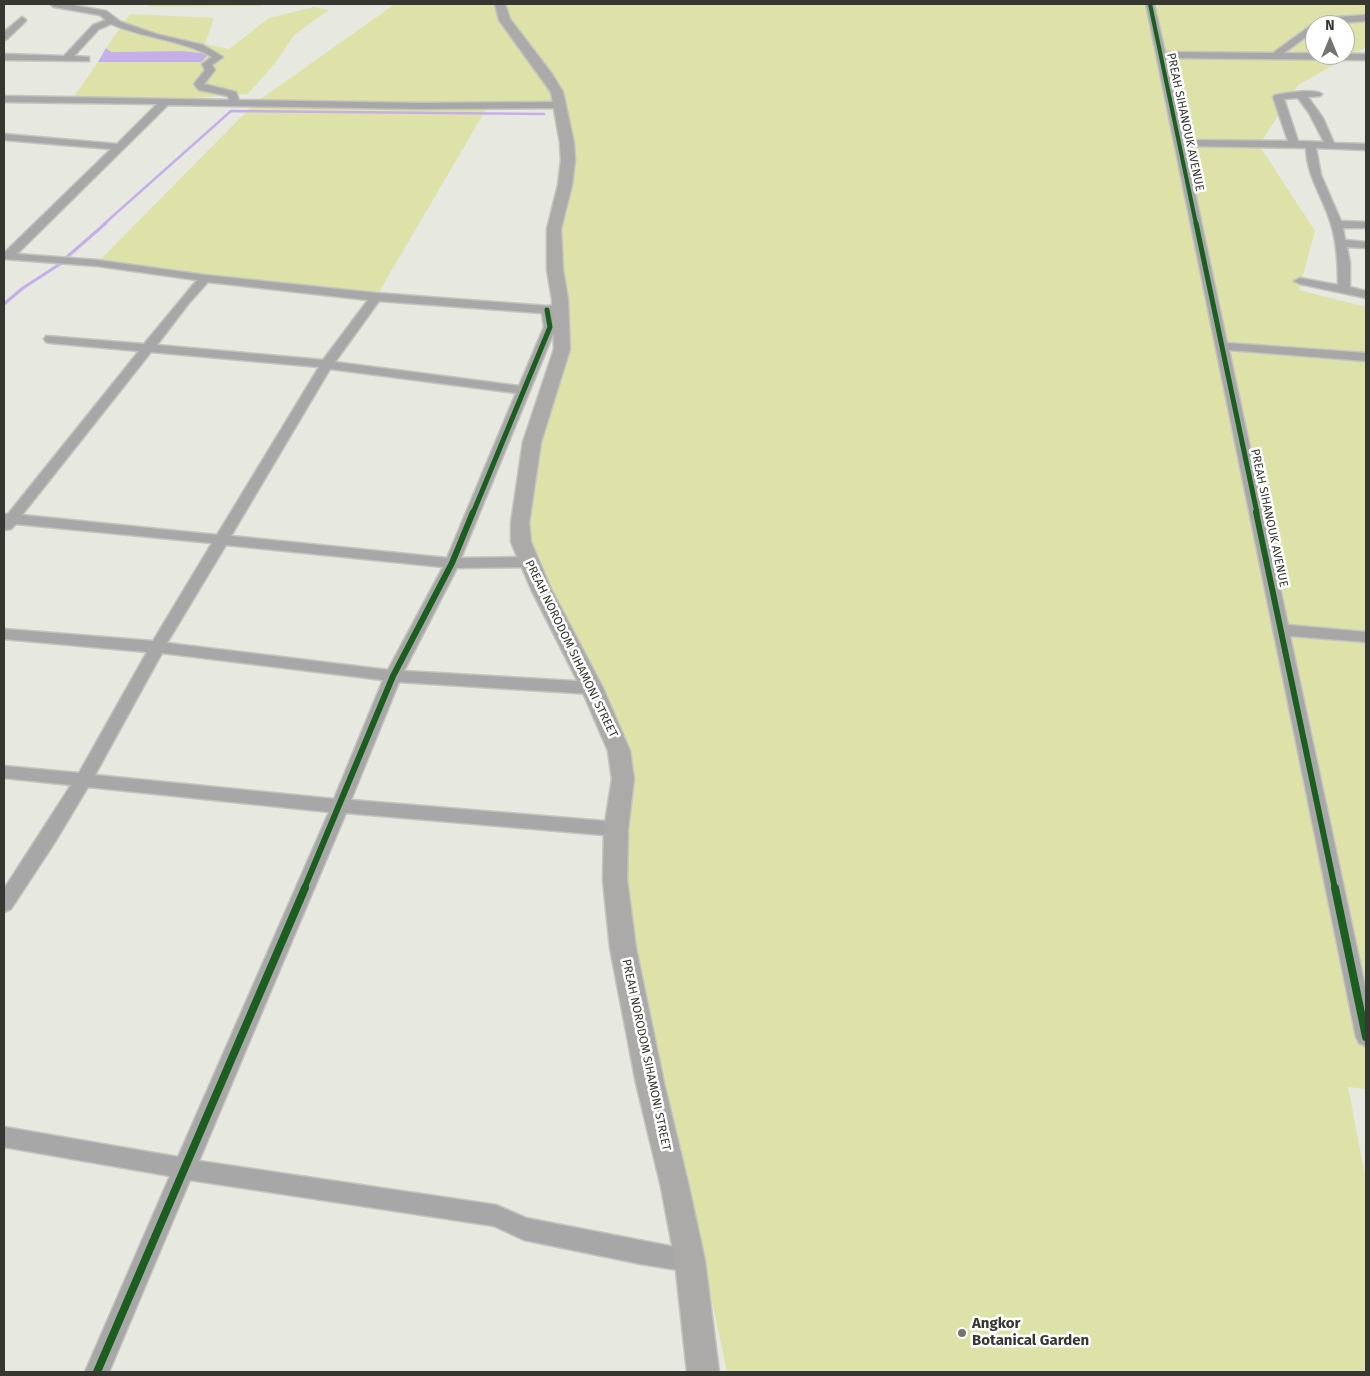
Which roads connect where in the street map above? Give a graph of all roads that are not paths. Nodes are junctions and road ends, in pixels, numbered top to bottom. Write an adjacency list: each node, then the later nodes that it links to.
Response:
1 (54, 4): 5 (street)
2 (500, 4): 20 (main road, PREAH NORODOM SIHAMONI STREET)
3 (1150, 4): 9 (street, PREAH SIHANOUK AVENUE)
4 (72, 16): 5 (street)
5 (108, 18): 13 (street); 18 (street)
6 (1366, 18): 10 (street)
7 (22, 20): 8 (street)
8 (4, 37)
9 (1160, 55): 10 (street); 22 (street, PREAH SIHANOUK AVENUE)
10 (1275, 56): 12 (street)
11 (4, 57): 13 (street)
12 (1366, 57)
13 (67, 58): 14 (street)
14 (86, 59)
15 (1300, 94): 16 (street); 23 (street); 25 (street)
16 (1317, 94)
17 (165, 102): 18 (street); 19 (street); 26 (street)
18 (234, 103): 20 (street)
19 (6, 104)
20 (560, 105): 38 (main road, PREAH NORODOM SIHAMONI STREET)
21 (4, 137): 26 (street)
22 (1178, 143): 23 (street); 40 (street, PREAH SIHANOUK AVENUE)
23 (1294, 144): 24 (street)
24 (1311, 144): 25 (street); 28 (street)
25 (1330, 145): 27 (street)
26 (119, 147): 32 (street)
27 (1366, 147)
28 (1337, 224): 29 (street); 30 (street)
29 (1366, 225)
30 (1340, 243): 31 (street); 35 (street)
31 (1366, 245)
32 (6, 256): 33 (street)
33 (205, 278): 37 (street); 41 (street)
34 (1300, 281): 35 (street)
35 (1344, 289): 36 (street)
36 (1366, 294)
37 (376, 297): 38 (street); 43 (street)
38 (554, 309): 44 (street); 45 (main road, PREAH NORODOM SIHAMONI STREET)
39 (50, 339): 41 (street)
40 (1221, 346): 42 (street); 50 (street, PREAH SIHANOUK AVENUE)
41 (147, 348): 43 (street); 46 (street)
42 (1366, 357)
43 (327, 364): 44 (street); 47 (street)
44 (522, 395): 45 (street); 49 (street)
45 (545, 403): 48 (main road, PREAH NORODOM SIHAMONI STREET)
46 (6, 522): 47 (street)
47 (220, 540): 49 (street); 53 (street)
48 (529, 562): 49 (street); 55 (main road, PREAH NORODOM SIHAMONI STREET)
49 (452, 563): 54 (street)
50 (1281, 630): 52 (street); 61 (street, PREAH SIHANOUK AVENUE)
51 (4, 634): 53 (street)
52 (1366, 637)
53 (157, 647): 54 (street); 57 (street)
54 (393, 676): 55 (street); 58 (street)
55 (592, 688): 59 (main road, PREAH NORODOM SIHAMONI STREET)
56 (4, 772): 57 (street)
57 (83, 781): 58 (street); 60 (street)
58 (340, 806): 59 (street); 63 (street)
59 (616, 829): 64 (main road, PREAH NORODOM SIHAMONI STREET)
60 (4, 904)
61 (1366, 1037)
62 (4, 1137): 63 (street)
63 (186, 1169): 64 (street); 65 (street)
64 (690, 1261): 66 (main road, PREAH NORODOM SIHAMONI STREET)
65 (97, 1372)
66 (703, 1372)

